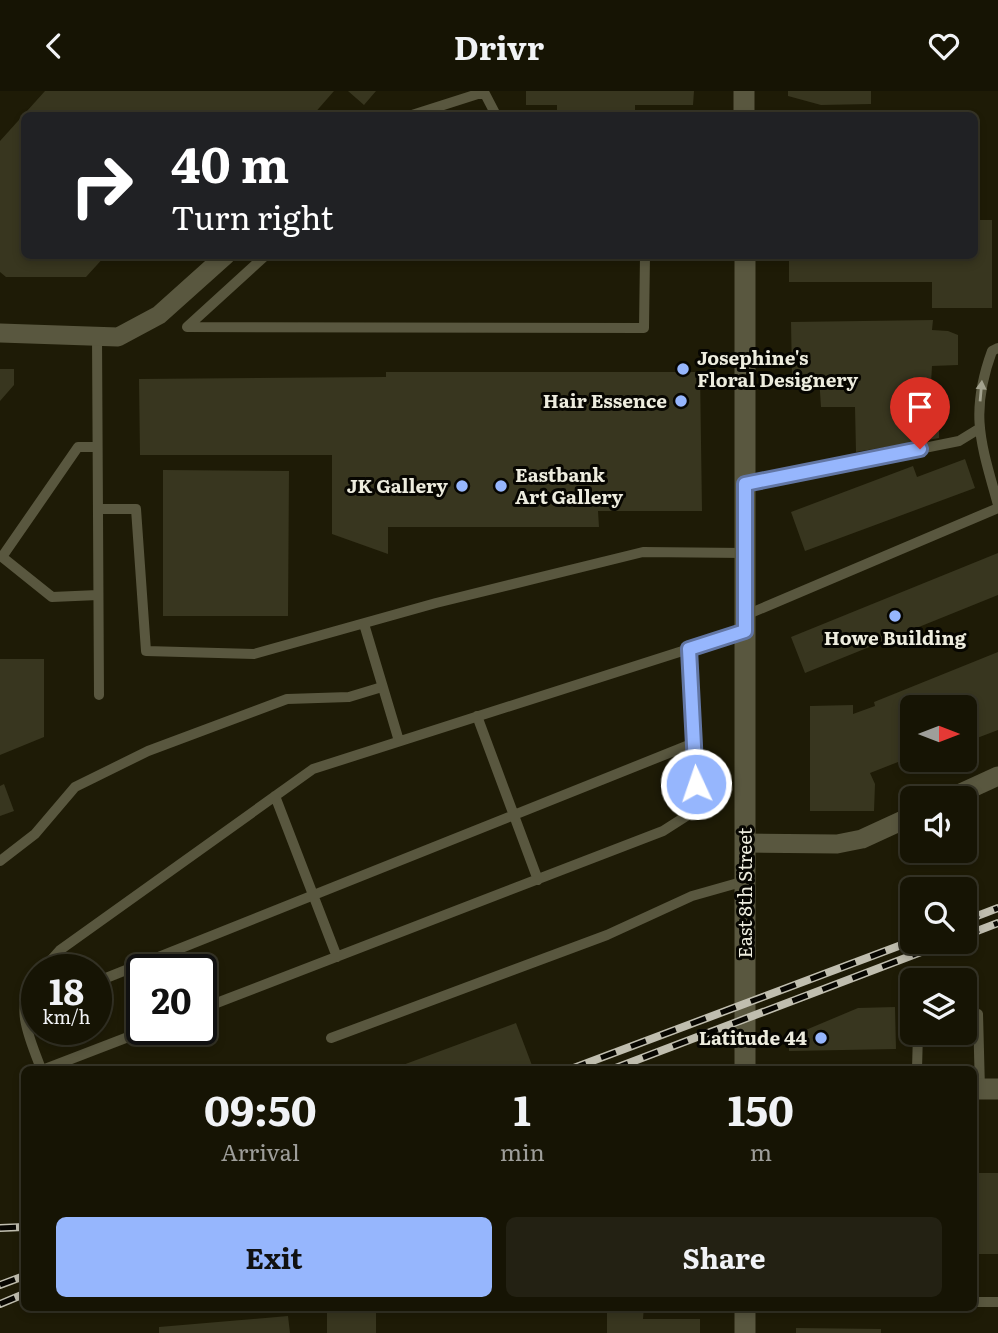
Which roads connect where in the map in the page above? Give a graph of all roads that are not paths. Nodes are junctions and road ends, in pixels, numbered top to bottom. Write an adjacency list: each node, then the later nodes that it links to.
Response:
1 (744, 91): 4 (main road)
2 (421, 112): 3 (lane)
3 (494, 112)
4 (744, 112)
5 (222, 259): 10 (street)
6 (262, 259): 7 (lane)
7 (645, 259)
8 (745, 259): 14 (main road, East 8th Street)
9 (0, 333): 10 (street)
10 (97, 336): 13 (lane)
11 (998, 348): 12 (lane, one-way to 11)
12 (977, 430): 14 (lane); 15 (lane)
13 (97, 447): 16 (lane); 18 (lane)
14 (745, 484): 17 (main road, East 8th Street)
15 (998, 507): 20 (lane)
16 (98, 509): 19 (lane); 21 (lane)
17 (745, 553): 20 (main road, East 8th Street); 21 (lane)
18 (1, 559): 19 (lane)
19 (98, 595): 24 (lane)
20 (745, 623): 22 (lane); 33 (main road, East 8th Street)
21 (364, 624): 23 (lane)
22 (689, 649): 25 (lane); 27 (lane)
23 (382, 687): 26 (lane); 34 (lane)
24 (99, 695)
25 (477, 716): 26 (lane); 31 (lane)
26 (399, 741): 30 (lane)
27 (694, 743): 31 (lane); 35 (lane)
28 (998, 776): 29 (street)
29 (976, 786)
30 (275, 796): 37 (lane); 38 (lane)
31 (514, 815): 35 (lane); 37 (lane)
32 (900, 822): 33 (street)
33 (745, 843): 36 (main road, East 8th Street)
34 (0, 861)
35 (538, 880): 39 (lane)
36 (745, 881): 44 (lane); 49 (main road, East 8th Street)
37 (313, 896): 39 (lane); 40 (lane)
38 (56, 954)
39 (337, 957): 41 (lane)
40 (112, 976)
41 (217, 1003)
42 (977, 1014): 51 (lane)
43 (126, 1038): 48 (lane)
44 (331, 1038)
45 (33, 1045): 47 (lane)
46 (918, 1045): 50 (lane)
47 (42, 1066)
48 (51, 1066)
49 (745, 1066)
50 (917, 1066)
51 (984, 1089)
52 (977, 1302): 53 (lane)
53 (998, 1302)
54 (745, 1311): 55 (main road)
55 (745, 1333)

